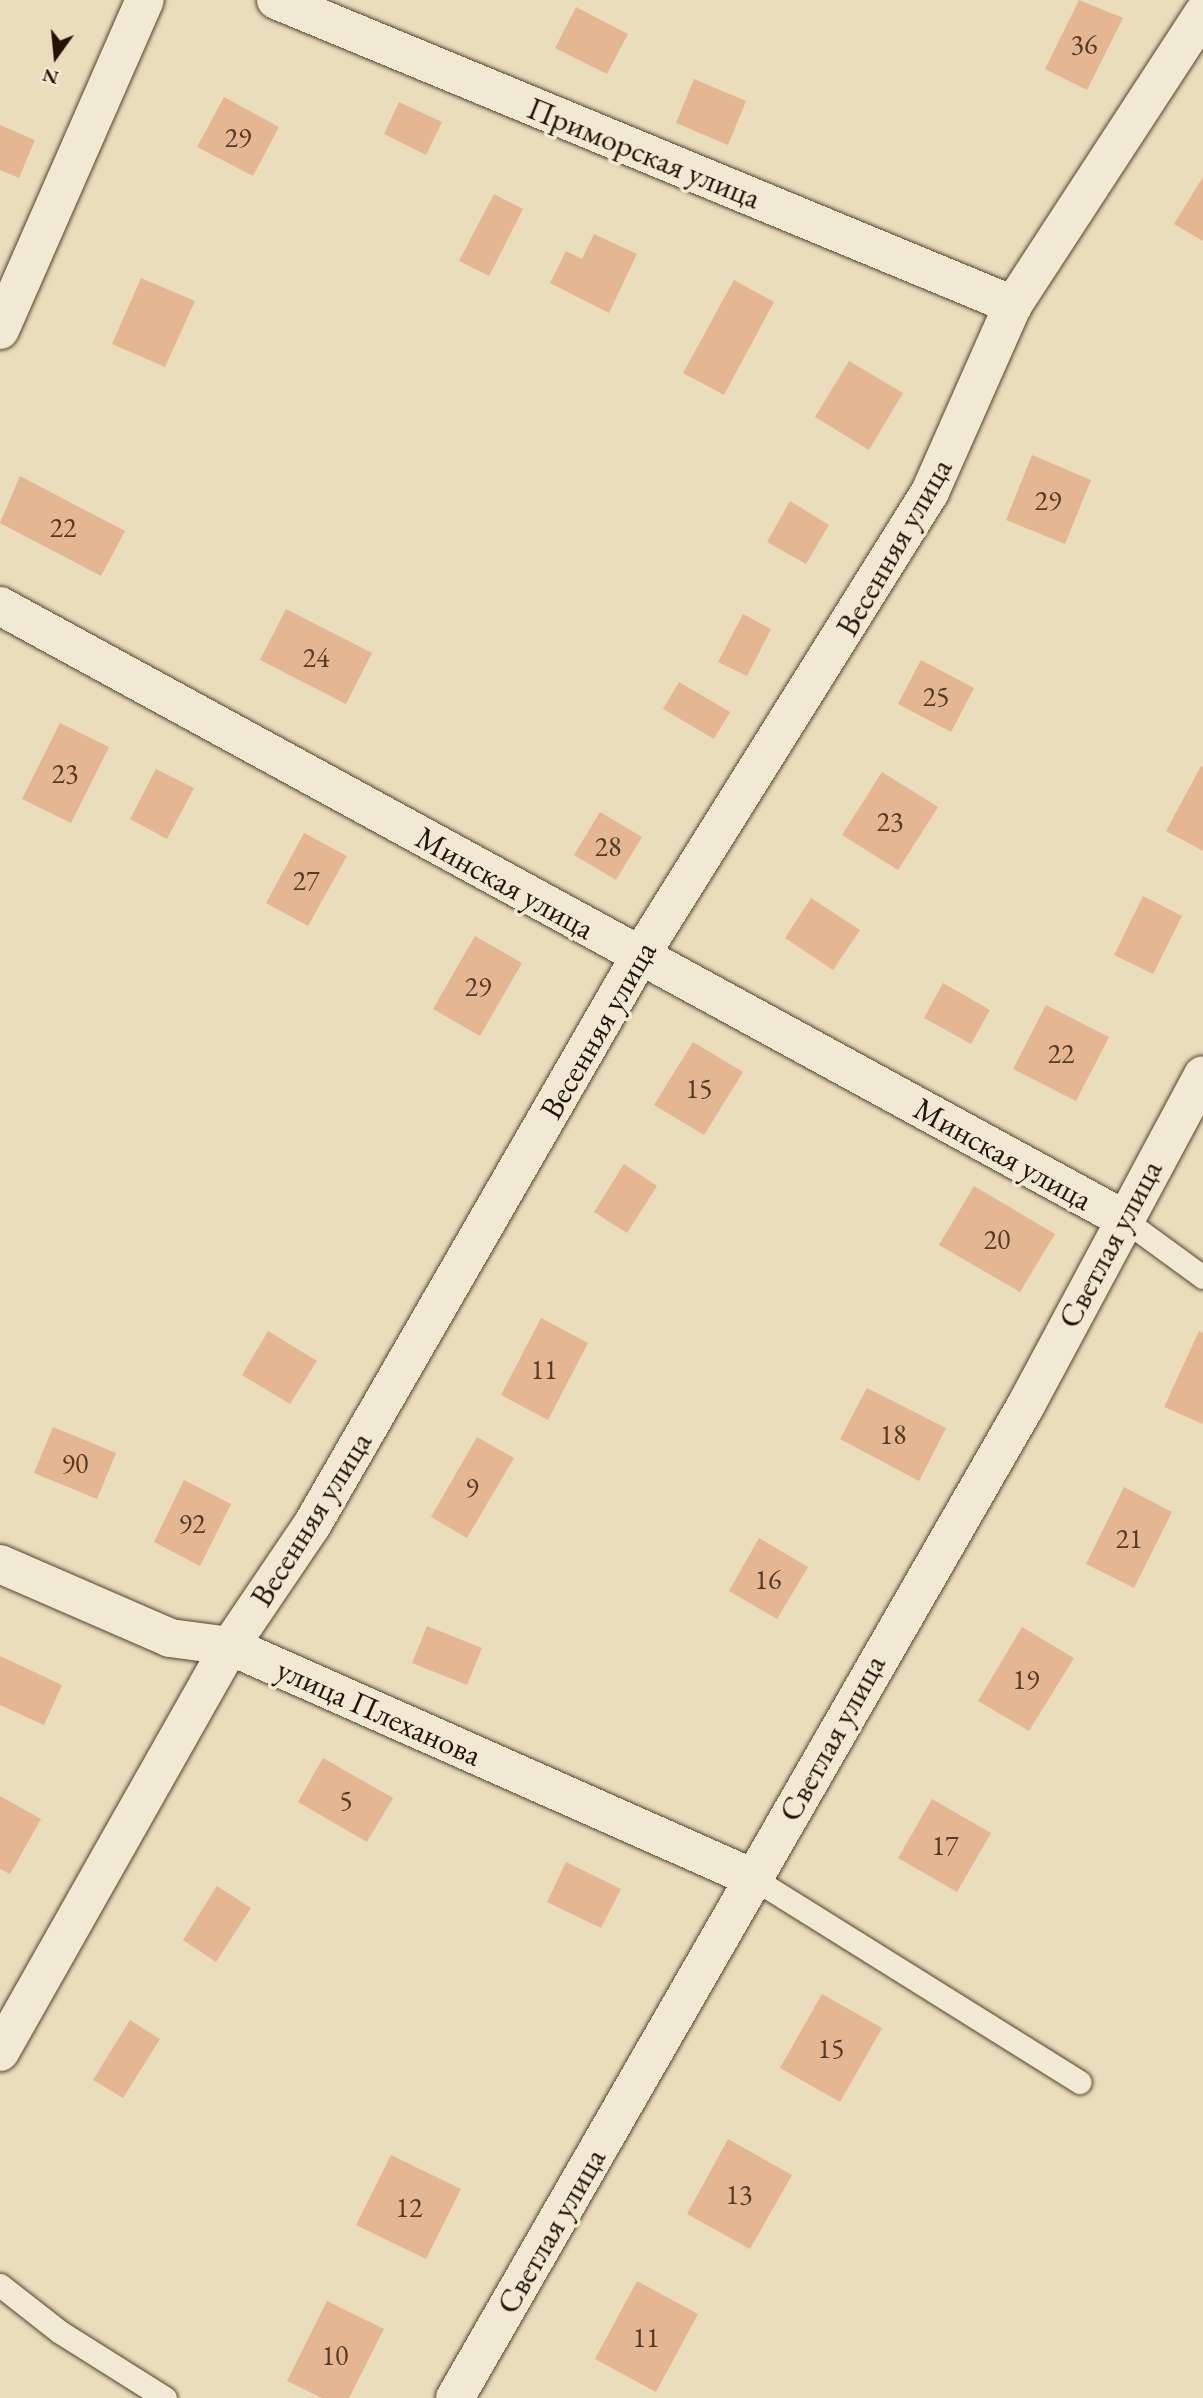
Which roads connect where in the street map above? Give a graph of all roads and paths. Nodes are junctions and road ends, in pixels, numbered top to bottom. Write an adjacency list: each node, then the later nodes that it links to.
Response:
1 (145, 0): 5 (street)
2 (276, 0): 4 (street, Приморская улица)
3 (1203, 14): 4 (street, Весенняя улица)
4 (1013, 305): 7 (street, Весенняя улица)
5 (0, 330)
6 (0, 606): 7 (street, Минская улица)
7 (640, 956): 9 (street, Минская улица); 12 (street, Весенняя улица)
8 (1203, 1075): 9 (street, Светлая улица)
9 (1122, 1218): 10 (lane); 13 (street, Светлая улица)
10 (1203, 1277)
11 (0, 1564): 12 (street, улица Плеханова)
12 (230, 1646): 13 (street, улица Плеханова); 14 (street, Весенняя улица)
13 (753, 1878): 15 (lane); 18 (street, Светлая улица)
14 (0, 2052)
15 (1079, 2082)
16 (0, 2285): 17 (lane)
17 (164, 2398)
18 (455, 2398)

